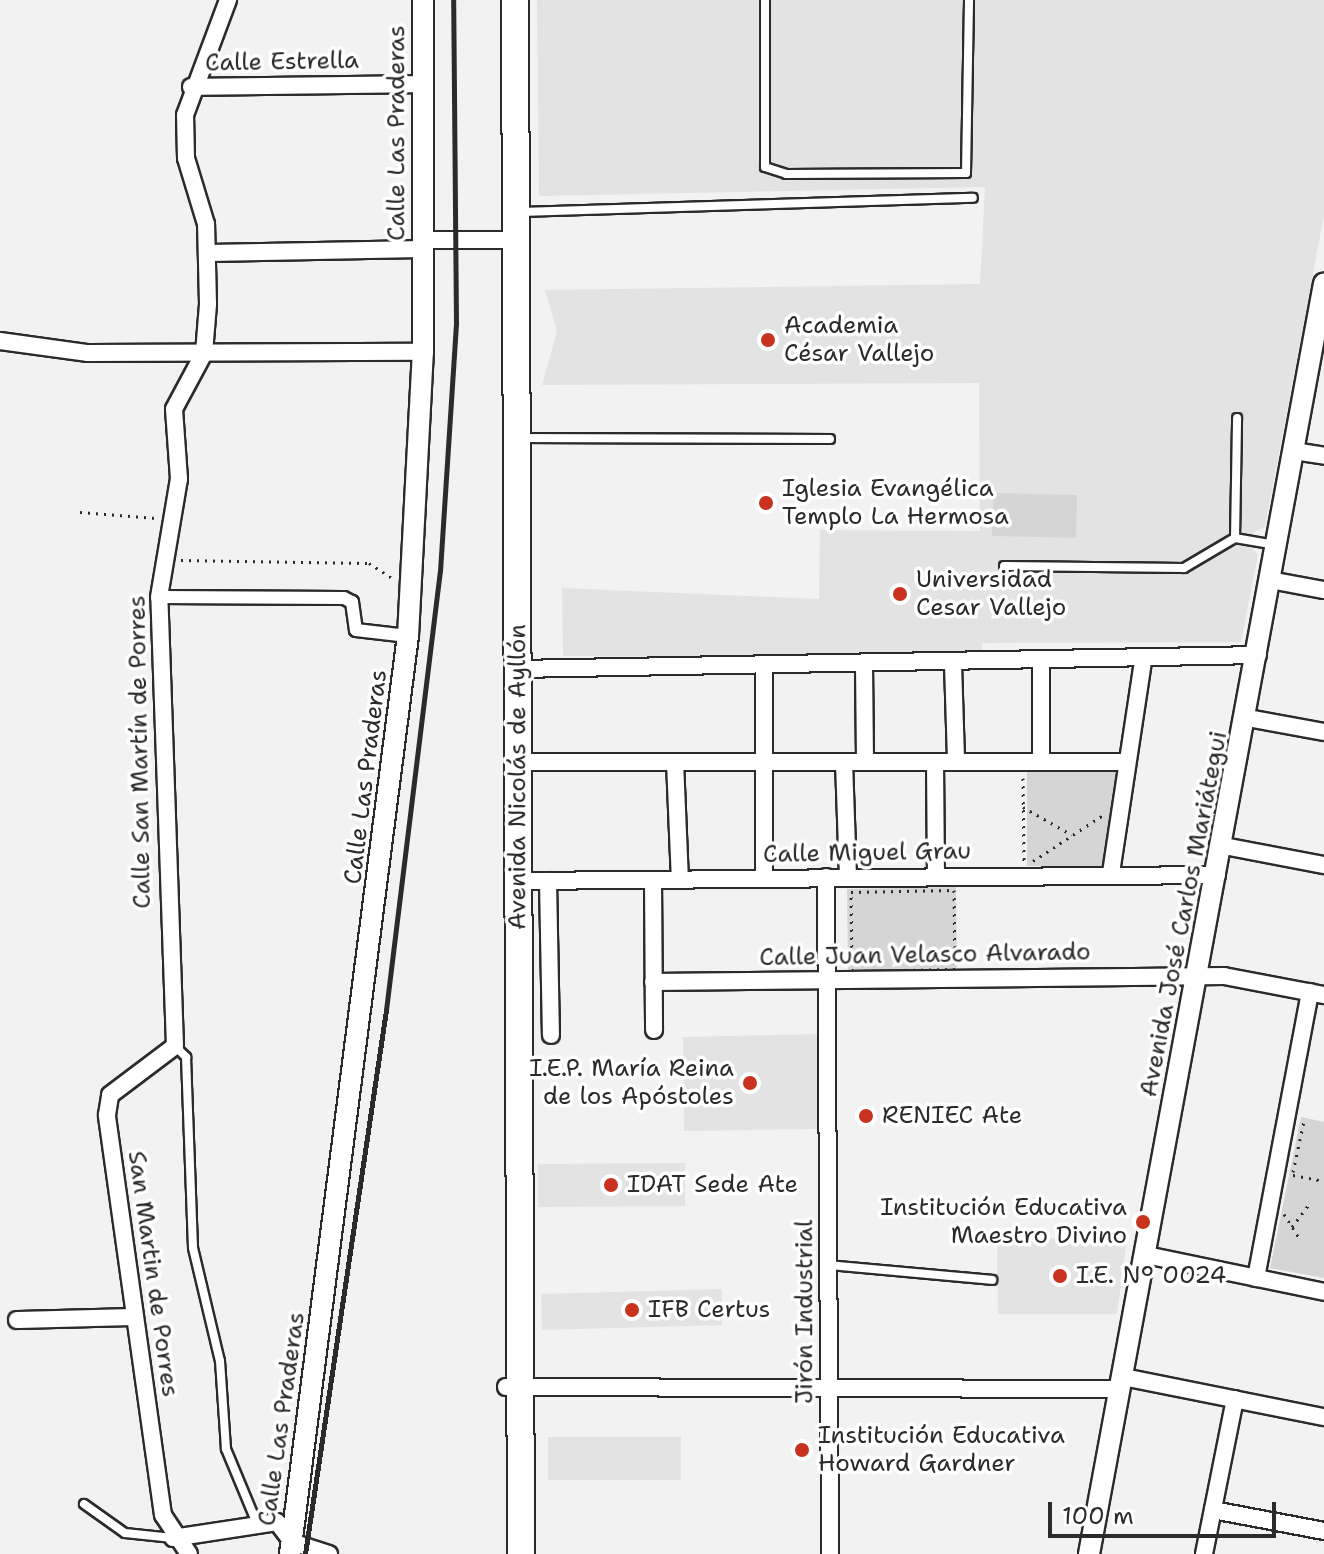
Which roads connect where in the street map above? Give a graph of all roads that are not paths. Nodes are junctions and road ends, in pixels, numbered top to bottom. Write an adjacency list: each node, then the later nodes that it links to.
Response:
1 (228, 0): 8 (street, Calle San Martín de Porres)
2 (423, 0): 7 (street, Calle Las Praderas)
3 (498, 0): 11 (main road, Avenida Nicolás de Ayllón)
4 (515, 0): 10 (main road, Avenida Nicolás de Ayllón)
5 (765, 0): 6 (lane)
6 (969, 0)
7 (422, 84): 8 (street, Calle Estrella); 12 (street, Calle Las Praderas)
8 (191, 87): 13 (street, Calle San Martín de Porres)
9 (973, 198): 10 (lane)
10 (517, 213): 11 (main road, Avenida Nicolás de Ayllón)
11 (508, 240): 12 (street); 20 (main road, Avenida Nicolás de Ayllón); 77 (main road, Avenida Nicolás de Ayllón)
12 (422, 244): 13 (street); 17 (street, Calle Las Praderas)
13 (209, 253): 18 (street, Calle San Martín de Porres)
14 (1324, 284): 15 (street, Avenida José Carlos Mariátegui)
15 (1322, 311): 22 (street, Avenida José Carlos Mariátegui)
16 (0, 341): 18 (street)
17 (423, 352): 18 (street); 30 (street, Calle Las Praderas)
18 (204, 353): 29 (street, Calle San Martín de Porres)
19 (1237, 418): 24 (lane)
20 (516, 438): 21 (lane); 37 (main road, Avenida Nicolás de Ayllón)
21 (830, 439)
22 (1294, 451): 23 (street); 25 (street, Avenida José Carlos Mariátegui)
23 (1324, 456)
24 (1235, 538): 25 (lane); 26 (lane)
25 (1277, 545): 27 (street, Avenida José Carlos Mariátegui)
26 (1004, 566)
27 (1270, 580): 28 (street); 31 (street, Avenida José Carlos Mariátegui)
28 (1324, 590)
29 (159, 597): 30 (street); 67 (street, Calle San Martín de Porres)
30 (408, 636): 85 (street, Calle Las Praderas)
31 (1258, 655): 32 (street); 38 (street, Avenida José Carlos Mariátegui)
32 (1143, 661): 33 (street); 48 (street)
33 (1041, 662): 34 (street); 47 (street)
34 (953, 664): 35 (street); 46 (street)
35 (864, 665): 36 (street); 44 (street)
36 (764, 666): 37 (street); 42 (street)
37 (517, 669): 40 (main road, Avenida Nicolás de Ayllón)
38 (1248, 718): 39 (street); 49 (street, Avenida José Carlos Mariátegui)
39 (1324, 732)
40 (516, 762): 41 (street); 59 (main road, Avenida Nicolás de Ayllón)
41 (675, 762): 42 (street); 57 (street)
42 (764, 762): 43 (street); 56 (street)
43 (844, 762): 44 (street); 55 (street)
44 (865, 762): 45 (street)
45 (935, 762): 46 (street); 53 (street)
46 (956, 762): 47 (street)
47 (1041, 762): 48 (street)
48 (1127, 762): 51 (street)
49 (1224, 846): 50 (street); 52 (street, Avenida José Carlos Mariátegui)
50 (1324, 865)
51 (1111, 873): 52 (street, Calle Miguel Grau); 53 (street, Calle Miguel Grau)
52 (1217, 875): 61 (street, Avenida José Carlos Mariátegui)
53 (936, 876): 55 (street, Calle Miguel Grau)
54 (826, 877): 55 (street, Calle Miguel Grau); 56 (street, Calle Miguel Grau); 62 (street, Jirón Industrial)
55 (848, 877)
56 (764, 878): 57 (street, Calle Miguel Grau)
57 (680, 879): 58 (street, Calle Miguel Grau)
58 (653, 880): 60 (street, Calle Miguel Grau); 63 (street)
59 (518, 881): 60 (street, Calle Miguel Grau); 77 (main road, Avenida Nicolás de Ayllón)
60 (548, 881): 66 (street)
61 (1198, 976): 62 (street, Calle Juan Velasco Alvarado); 64 (street, Calle Juan Velasco Alvarado); 68 (street, Avenida José Carlos Mariátegui)
62 (827, 980): 63 (street, Calle Juan Velasco Alvarado); 69 (street, Jirón Industrial)
63 (653, 982): 65 (street)
64 (1317, 993): 70 (street)
65 (654, 1030)
66 (551, 1035)
67 (175, 1046): 73 (street, San Martin de Porres); 82 (lane)
68 (1146, 1255): 70 (street); 75 (street, Avenida José Carlos Mariátegui)
69 (828, 1265): 71 (lane); 76 (street, Jirón Industrial)
70 (1256, 1278): 72 (street)
71 (992, 1280)
72 (1324, 1292)
73 (134, 1317): 74 (street); 84 (street, San Martin de Porres)
74 (17, 1320)
75 (1121, 1383): 76 (street); 78 (street); 91 (street, Avenida José Carlos Mariátegui)
76 (829, 1385): 77 (street); 90 (street, Jirón Industrial)
77 (513, 1387): 88 (main road, Avenida Nicolás de Ayllón); 89 (main road, Avenida Nicolás de Ayllón)
78 (1235, 1399): 79 (street); 81 (street)
79 (1324, 1417)
80 (84, 1504): 84 (lane)
81 (1213, 1510): 83 (street); 92 (street)
82 (256, 1521): 84 (street); 85 (street)
83 (1324, 1531)
84 (173, 1538): 86 (street)
85 (291, 1548): 87 (street)
86 (189, 1554)
87 (329, 1554)
88 (507, 1554)
89 (521, 1554)
90 (830, 1554)
91 (1089, 1554)
92 (1204, 1554)

